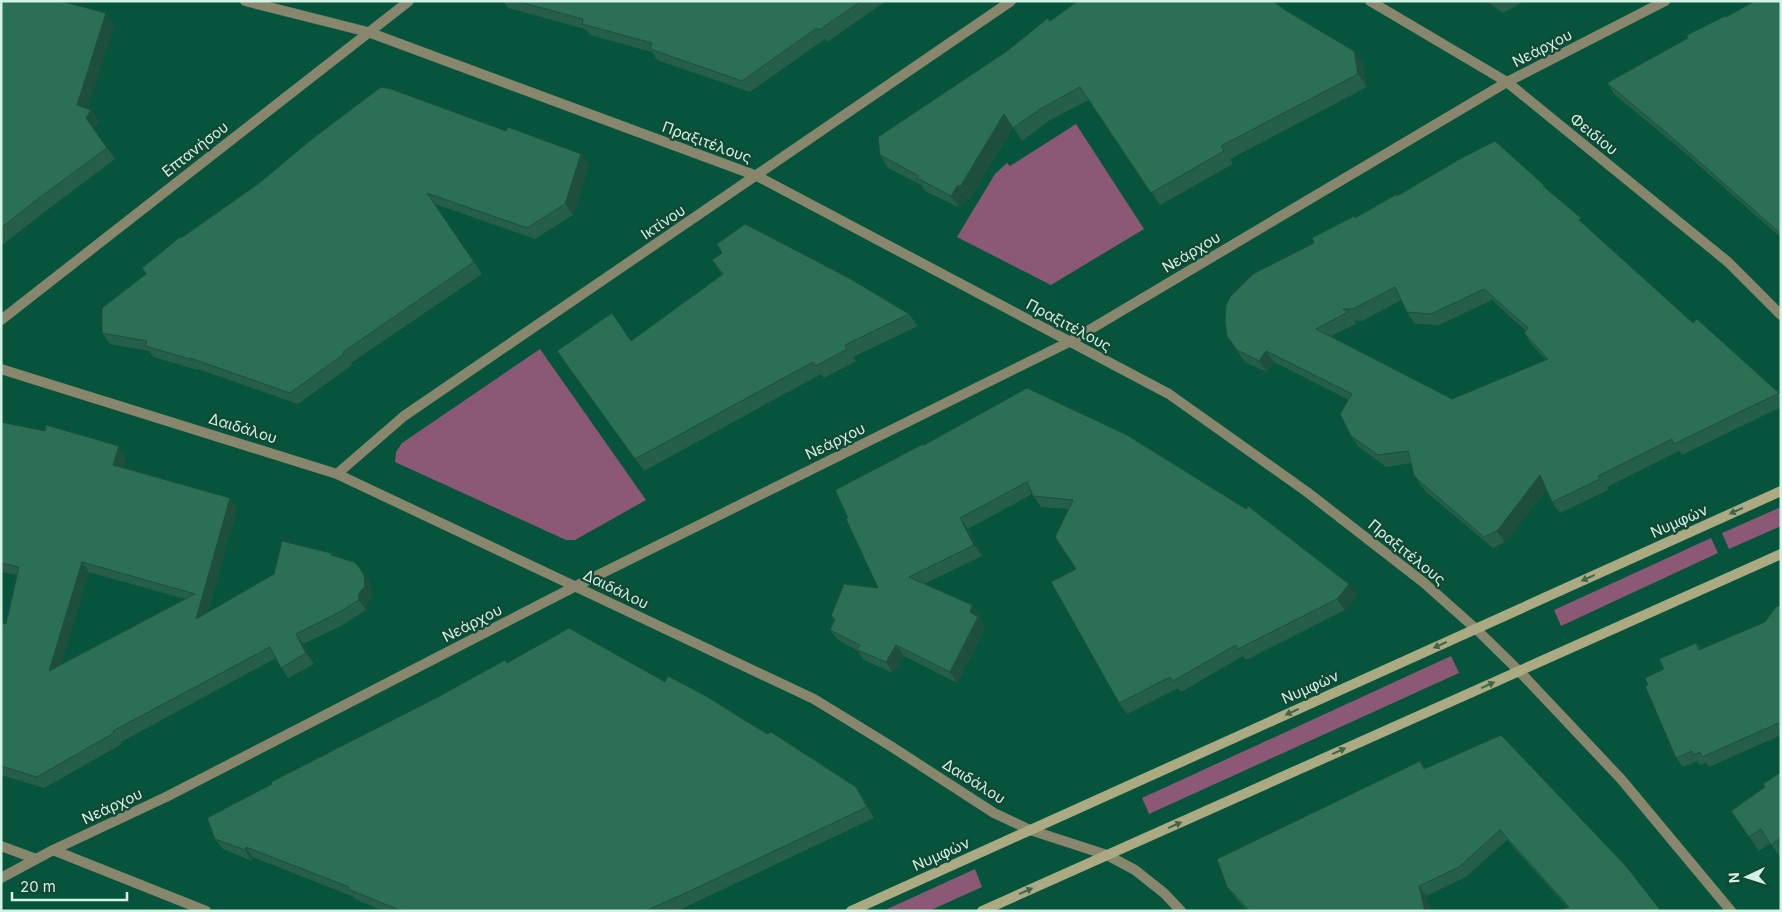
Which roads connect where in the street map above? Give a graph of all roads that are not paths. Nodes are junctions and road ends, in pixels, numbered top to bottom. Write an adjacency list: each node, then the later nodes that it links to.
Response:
1 (244, 1): 6 (street, Πραξιτέλους)
2 (409, 1): 6 (street, Επτανήσου)
3 (1011, 1): 8 (street, Ικτίνου)
4 (1370, 1): 7 (street, Φειδίου)
5 (1665, 1): 7 (street, Νεάρχου)
6 (368, 32): 8 (street, Πραξιτέλους); 10 (street, Επτανήσου)
7 (1507, 82): 9 (street, Φειδίου); 11 (street, Νεάρχου)
8 (757, 176): 11 (street, Πραξιτέλους); 13 (street, Ικτίνου)
9 (1781, 315)
10 (1, 320)
11 (1070, 342): 16 (street, Νεάρχου); 17 (street, Πραξιτέλους)
12 (1, 368): 13 (street, Δαιδάλου)
13 (337, 474): 16 (street, Δαιδάλου)
14 (1781, 491): 17 (street, Νυμφών, one-way to 17)
15 (1781, 554): 18 (street)
16 (576, 586): 19 (street, Δαιδάλου); 21 (street, Νεάρχου)
17 (1476, 629): 18 (street, Πραξιτέλους); 19 (street, Νυμφών, one-way to 19)
18 (1520, 671): 22 (street, one-way to 18); 29 (street, Πραξιτέλους)
19 (1030, 830): 22 (street, Δαιδάλου); 26 (street, Νυμφών)
20 (1, 846): 23 (street)
21 (53, 850): 23 (street, Νεάρχου); 25 (street)
22 (1107, 855): 27 (street, one-way to 22); 28 (street, Δαιδάλου)
23 (36, 859): 24 (street, Νεάρχου)
24 (1, 878)
25 (206, 911)
26 (852, 911)
27 (982, 911)
28 (1181, 911)
29 (1731, 911)

